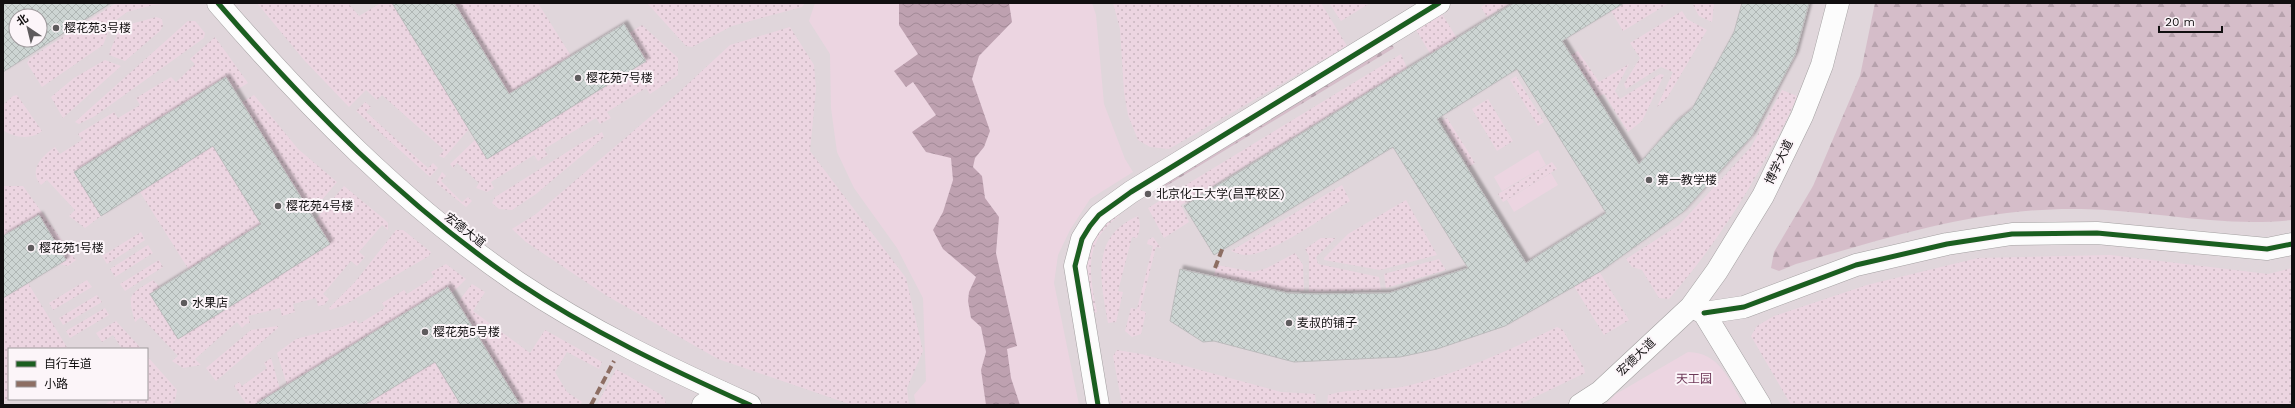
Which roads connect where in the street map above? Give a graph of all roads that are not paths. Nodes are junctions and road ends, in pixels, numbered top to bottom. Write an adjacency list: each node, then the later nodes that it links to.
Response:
1 (218, 3): 6 (street, 宏德大道)
2 (1439, 3): 9 (street)
3 (1838, 3): 5 (street, 博学大道)
4 (2292, 244): 5 (street)
5 (1697, 310): 10 (street, 宏德大道); 11 (street)
6 (721, 392): 7 (street); 8 (street, 宏德大道)
7 (703, 405)
8 (750, 405)
9 (1098, 405)
10 (1580, 405)
11 (1760, 405)

